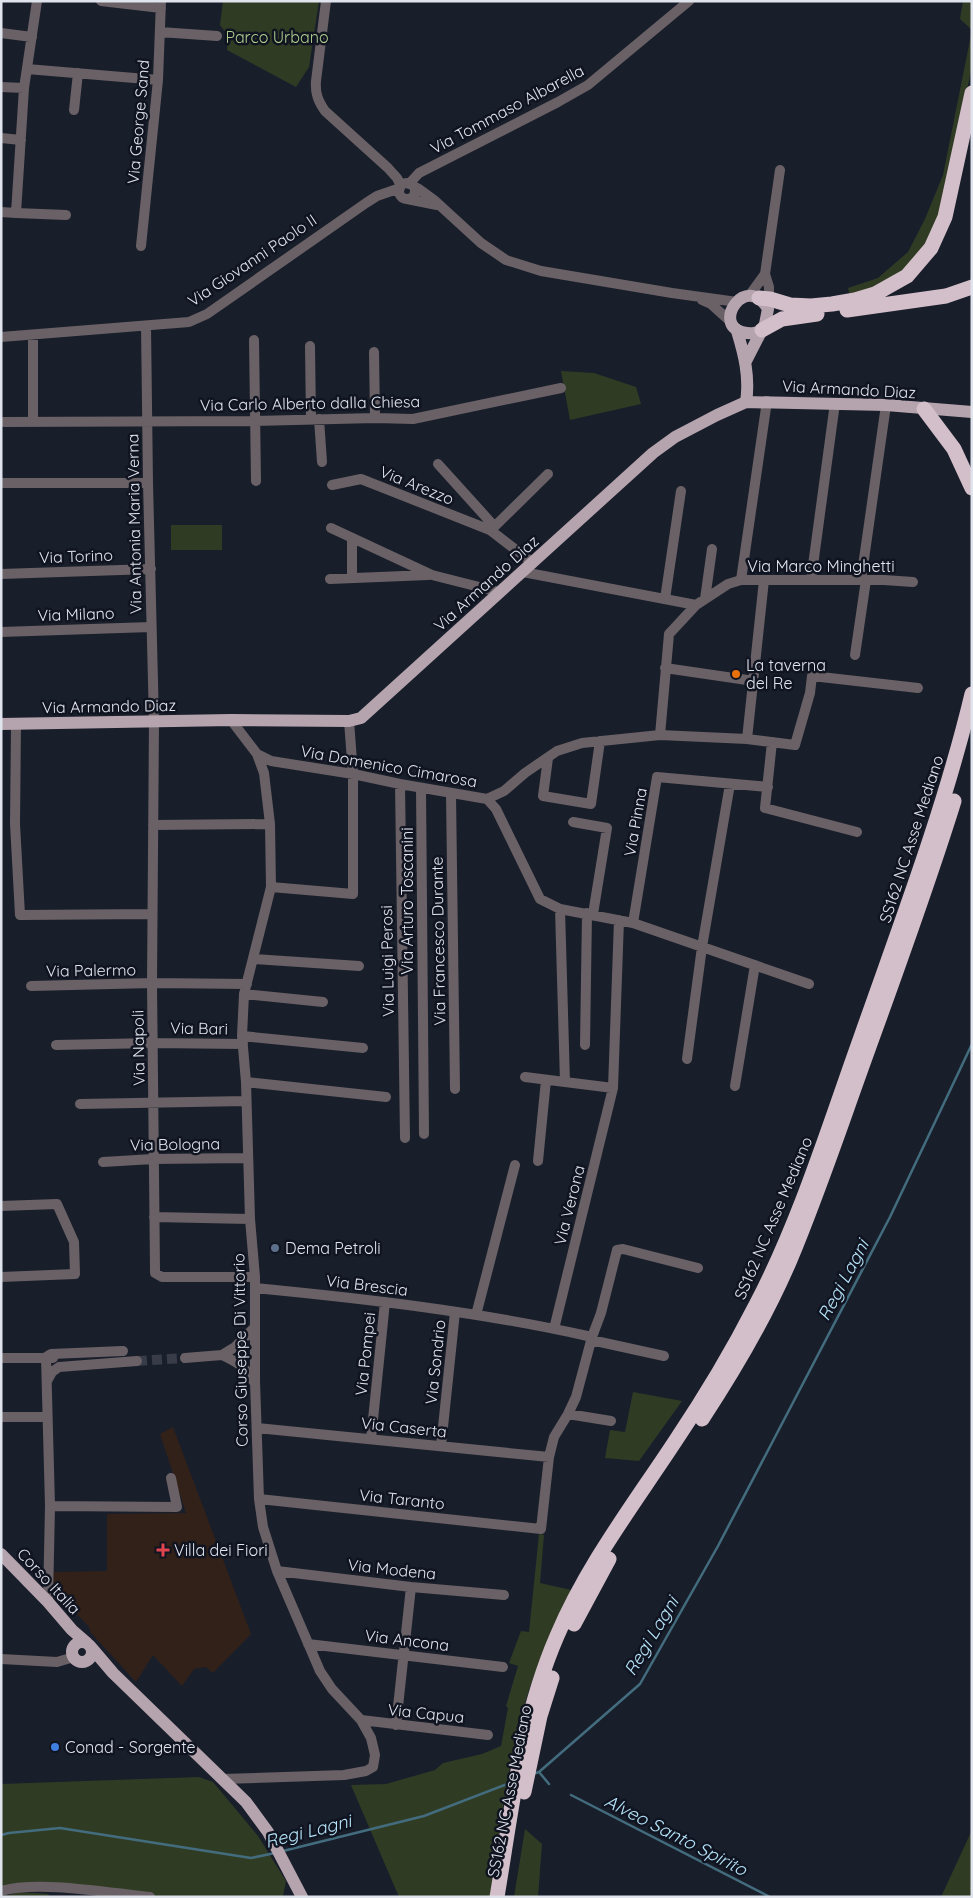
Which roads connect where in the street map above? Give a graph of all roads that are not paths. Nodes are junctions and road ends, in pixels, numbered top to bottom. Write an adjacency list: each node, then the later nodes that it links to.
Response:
1 (37, 1): 9 (street)
2 (100, 1): 5 (street)
3 (326, 1): 20 (street)
4 (689, 1): 20 (street, Via Tommaso Albarella)
5 (161, 5): 6 (street, Via George Sand)
6 (160, 32): 8 (street); 12 (street, Via George Sand)
7 (1, 33): 9 (street)
8 (217, 36)
9 (32, 37): 10 (street)
10 (27, 69): 11 (street); 14 (street)
11 (78, 72): 12 (street); 16 (street)
12 (158, 80): 27 (street, Via George Sand)
13 (1, 86): 14 (street)
14 (24, 88): 18 (street)
15 (972, 93): 31 (highway)
16 (74, 110)
17 (1, 138): 18 (street)
18 (20, 140): 25 (street)
19 (780, 170): 28 (street)
20 (406, 186): 21 (street); 22 (street, Via Giovanni Paolo II); 23 (street, Via Giovanni Paolo II)
21 (406, 199): 22 (street, Via Giovanni Paolo II); 23 (street, Via Giovanni Paolo II)
22 (366, 203): 33 (street, Via Giovanni Paolo II)
23 (442, 208): 30 (street, Via Giovanni Paolo II)
24 (1, 212): 25 (street)
25 (16, 213): 26 (street)
26 (66, 215)
27 (141, 246)
28 (766, 274): 31 (street); 31 (street)
29 (972, 287): 35 (highway)
30 (692, 296): 32 (street, Via Giovanni Paolo II); 34 (street, Via Giovanni Paolo II)
31 (761, 301): 32 (main road); 35 (main road)
32 (737, 302): 34 (main road)
33 (146, 326): 36 (street, Via Giovanni Paolo II); 51 (street, Via Antonia Maria Verna)
34 (734, 326): 35 (main road); 41 (main road)
35 (762, 330): 41 (main road)
36 (33, 335): 37 (street, Via Giovanni Paolo II); 54 (street)
37 (1, 337)
38 (254, 340): 52 (street)
39 (310, 346): 50 (street)
40 (374, 352): 49 (street)
41 (746, 361): 44 (main road)
42 (561, 388): 49 (street, Via Carlo Alberto dalla Chiesa)
43 (767, 401): 44 (main road, Via Armando Diaz); 45 (main road, Via Armando Diaz); 74 (street)
44 (746, 402): 69 (main road, Via Armando Diaz)
45 (835, 403): 46 (main road, Via Armando Diaz); 76 (street)
46 (886, 405): 47 (main road, Via Armando Diaz); 77 (street)
47 (924, 409): 48 (main road, Via Armando Diaz); 62 (highway)
48 (972, 412)
49 (375, 418): 50 (street, Via Carlo Alberto dalla Chiesa)
50 (315, 419): 52 (street, Via Carlo Alberto dalla Chiesa); 55 (street)
51 (147, 421): 52 (street, Via Carlo Alberto dalla Chiesa); 54 (street, Via Carlo Alberto dalla Chiesa); 60 (street, Via Antonia Maria Verna)
52 (255, 421): 58 (street)
53 (4, 422): 54 (street, Via Carlo Alberto dalla Chiesa)
54 (33, 422)
55 (322, 462)
56 (438, 464): 65 (street, Via Arezzo)
57 (548, 474): 65 (street)
58 (256, 481)
59 (1, 483): 60 (street)
60 (148, 483): 68 (street, Via Antonia Maria Verna)
61 (332, 485): 65 (street, Via Arezzo)
62 (972, 488)
63 (681, 491): 80 (street)
64 (331, 528): 66 (street)
65 (492, 528): 69 (street, Via Arezzo)
66 (352, 538): 71 (street); 72 (street)
67 (712, 549): 81 (street)
68 (151, 568): 70 (street, Via Torino); 82 (street, Via Antonia Maria Verna)
69 (528, 568): 79 (main road, Via Armando Diaz); 80 (street)
70 (1, 574)
71 (432, 575): 72 (street); 79 (street)
72 (352, 578): 73 (street)
73 (330, 579)
74 (741, 580): 75 (street, Via Marco Minghetti); 81 (street, Via Marco Minghetti)
75 (764, 580): 76 (street, Via Marco Minghetti); 86 (street)
76 (811, 580): 77 (street, Via Marco Minghetti)
77 (864, 580): 78 (street, Via Marco Minghetti); 84 (street)
78 (913, 582)
79 (499, 592): 91 (main road, Via Armando Diaz)
80 (665, 599): 81 (street)
81 (701, 602): 85 (street, Via Marco Minghetti)
82 (151, 627): 83 (street, Via Milano); 90 (street, Via Antonia Maria Verna)
83 (1, 632)
84 (855, 655)
85 (665, 668): 86 (street); 94 (street, Via Marco Minghetti)
86 (754, 681): 95 (street)
87 (918, 688): 98 (street)
88 (972, 694): 198 (highway, SS162 NC Asse Mediano)
89 (231, 720): 90 (main road, Via Armando Diaz); 91 (main road, Via Armando Diaz); 99 (street)
90 (154, 721): 93 (main road, Via Armando Diaz); 110 (street, Via Napoli)
91 (349, 721): 101 (street)
92 (1, 724): 93 (main road, Via Armando Diaz)
93 (16, 724): 114 (street)
94 (660, 735): 95 (street); 97 (street)
95 (747, 739): 98 (street)
96 (972, 739): 198 (highway, SS162 NC Asse Mediano)
97 (600, 741): 100 (street); 100 (street)
98 (772, 742): 104 (street)
99 (257, 754): 101 (street, Via Domenico Cimarosa); 109 (street, Corso Giuseppe Di Vittorio)
100 (548, 758): 107 (street)
101 (353, 774): 102 (street, Via Domenico Cimarosa); 112 (street)
102 (400, 784): 105 (street, Via Domenico Cimarosa); 145 (street, Via Luigi Perosi)
103 (730, 784): 104 (street, Via Pinna); 117 (street, Via Pinna); 118 (street)
104 (768, 787): 111 (street)
105 (421, 788): 106 (street, Via Domenico Cimarosa); 144 (street, Via Arturo Toscanini)
106 (451, 794): 107 (street, Via Domenico Cimarosa); 139 (street, Via Francesco Durante)
107 (486, 799): 113 (street, Via Domenico Cimarosa)
108 (573, 822): 115 (street)
109 (270, 824): 110 (street); 112 (street, Corso Giuseppe Di Vittorio)
110 (153, 825): 114 (street, Via Napoli)
111 (857, 832)
112 (271, 887): 119 (street, Corso Giuseppe Di Vittorio)
113 (560, 909): 115 (street, Via Domenico Cimarosa); 136 (street)
114 (152, 914): 122 (street, Via Napoli)
115 (590, 914): 116 (street, Via Domenico Cimarosa); 130 (street)
116 (619, 920): 117 (street, Via Domenico Cimarosa); 138 (street, Via Verona)
117 (633, 923): 118 (street, Via Domenico Cimarosa)
118 (702, 947): 120 (street, Via Domenico Cimarosa); 132 (street)
119 (254, 958): 121 (street); 125 (street, Corso Giuseppe Di Vittorio)
120 (754, 965): 123 (street, Via Domenico Cimarosa); 137 (street)
121 (359, 966)
122 (152, 983): 124 (street, Via Palermo); 125 (street, Via Palermo); 128 (street, Via Napoli)
123 (809, 984)
124 (31, 986)
125 (246, 989): 126 (street, Via Palermo); 127 (street, Corso Giuseppe Di Vittorio)
126 (323, 1002)
127 (243, 1040): 128 (street, Via Bari); 131 (street, Via Bari); 135 (street, Corso Giuseppe Di Vittorio)
128 (153, 1043): 129 (street, Via Bari); 142 (street, Via Napoli)
129 (56, 1045)
130 (585, 1045)
131 (363, 1048)
132 (687, 1059)
133 (525, 1077): 134 (street)
134 (546, 1080): 136 (street); 148 (street)
135 (246, 1082): 140 (street); 141 (street, Corso Giuseppe Di Vittorio)
136 (565, 1082): 138 (street)
137 (735, 1086)
138 (613, 1088): 162 (street, Via Verona)
139 (455, 1089)
140 (386, 1098)
141 (246, 1101): 142 (street); 146 (street, Corso Giuseppe Di Vittorio)
142 (153, 1102): 143 (street); 147 (street, Via Napoli)
143 (80, 1104)
144 (424, 1134)
145 (405, 1138)
146 (248, 1158): 147 (street, Via Bologna); 153 (street, Corso Giuseppe Di Vittorio)
147 (153, 1159): 149 (street, Via Bologna); 152 (street, Via Napoli)
148 (538, 1161)
149 (103, 1162)
150 (515, 1165): 160 (street)
151 (1, 1206): 155 (street)
152 (154, 1217): 153 (street); 156 (street, Via Napoli)
153 (250, 1219): 156 (street, Corso Giuseppe Di Vittorio)
154 (698, 1268): 163 (street)
155 (1, 1277)
156 (255, 1277): 157 (street, Corso Giuseppe Di Vittorio)
157 (255, 1288): 158 (street, Via Brescia); 161 (street, Corso Giuseppe Di Vittorio)
158 (385, 1302): 159 (street, Via Brescia); 179 (street, Via Pompei)
159 (455, 1312): 160 (street, Via Brescia); 180 (street, Via Sondrio)
160 (476, 1315): 162 (street, Via Brescia)
161 (255, 1327): 165 (street); 173 (street, Corso Giuseppe Di Vittorio)
162 (554, 1328): 163 (street, Via Brescia)
163 (592, 1338): 166 (street, Via Brescia); 174 (street)
164 (123, 1350): 167 (street)
165 (222, 1355): 169 (street); 173 (street)
166 (664, 1356)
167 (46, 1357): 168 (street); 171 (street); 172 (street)
168 (1, 1358)
169 (185, 1358)
170 (137, 1361): 171 (street)
171 (94, 1363): 172 (street)
172 (46, 1382): 176 (street)
173 (255, 1384): 178 (street, Corso Giuseppe Di Vittorio)
174 (568, 1414): 177 (street); 181 (street)
175 (1, 1417): 176 (street)
176 (48, 1417): 184 (street)
177 (611, 1421)
178 (257, 1428): 179 (street, Via Caserta); 183 (street, Corso Giuseppe Di Vittorio)
179 (371, 1439): 180 (street, Via Caserta)
180 (441, 1446): 181 (street, Via Caserta)
181 (549, 1457): 183 (street, Via Taranto)
182 (171, 1478): 184 (street)
183 (260, 1499): 186 (street, Corso Giuseppe Di Vittorio)
184 (50, 1506): 189 (street)
185 (1, 1554): 189 (main road, Corso Italia)
186 (277, 1571): 187 (street, Via Modena); 192 (street, Corso Giuseppe Di Vittorio)
187 (410, 1587): 188 (street, Via Modena); 193 (street)
188 (504, 1595)
189 (48, 1602): 190 (main road, Corso Italia)
190 (72, 1630): 191 (main road, Corso Italia); 194 (main road, Corso Italia)
191 (88, 1644): 194 (main road); 194 (main road); 197 (main road, Corso Italia)
192 (308, 1644): 193 (street, Via Ancona); 199 (street, Corso Giuseppe Di Vittorio)
193 (404, 1655): 196 (street, Via Ancona); 200 (street)
194 (76, 1656): 195 (street); 197 (main road, Corso Italia)
195 (1, 1659)
196 (503, 1667)
197 (112, 1673): 202 (main road, Corso Italia)
198 (534, 1719): 203 (highway, SS162 NC Asse Mediano)
199 (361, 1720): 200 (street, Via Capua); 202 (street, Corso Giuseppe Di Vittorio)
200 (396, 1725): 201 (street, Via Capua)
201 (488, 1735)
202 (222, 1779): 204 (main road, Corso Italia)
203 (511, 1842): 209 (highway, SS162 NC Asse Mediano); 210 (highway, SS162 NC Asse Mediano)
204 (293, 1877): 207 (main road); 208 (main road, Corso Italia)
205 (1, 1891): 206 (street)
206 (150, 1897)
207 (291, 1897)
208 (302, 1897)
209 (497, 1897)
210 (507, 1897)

